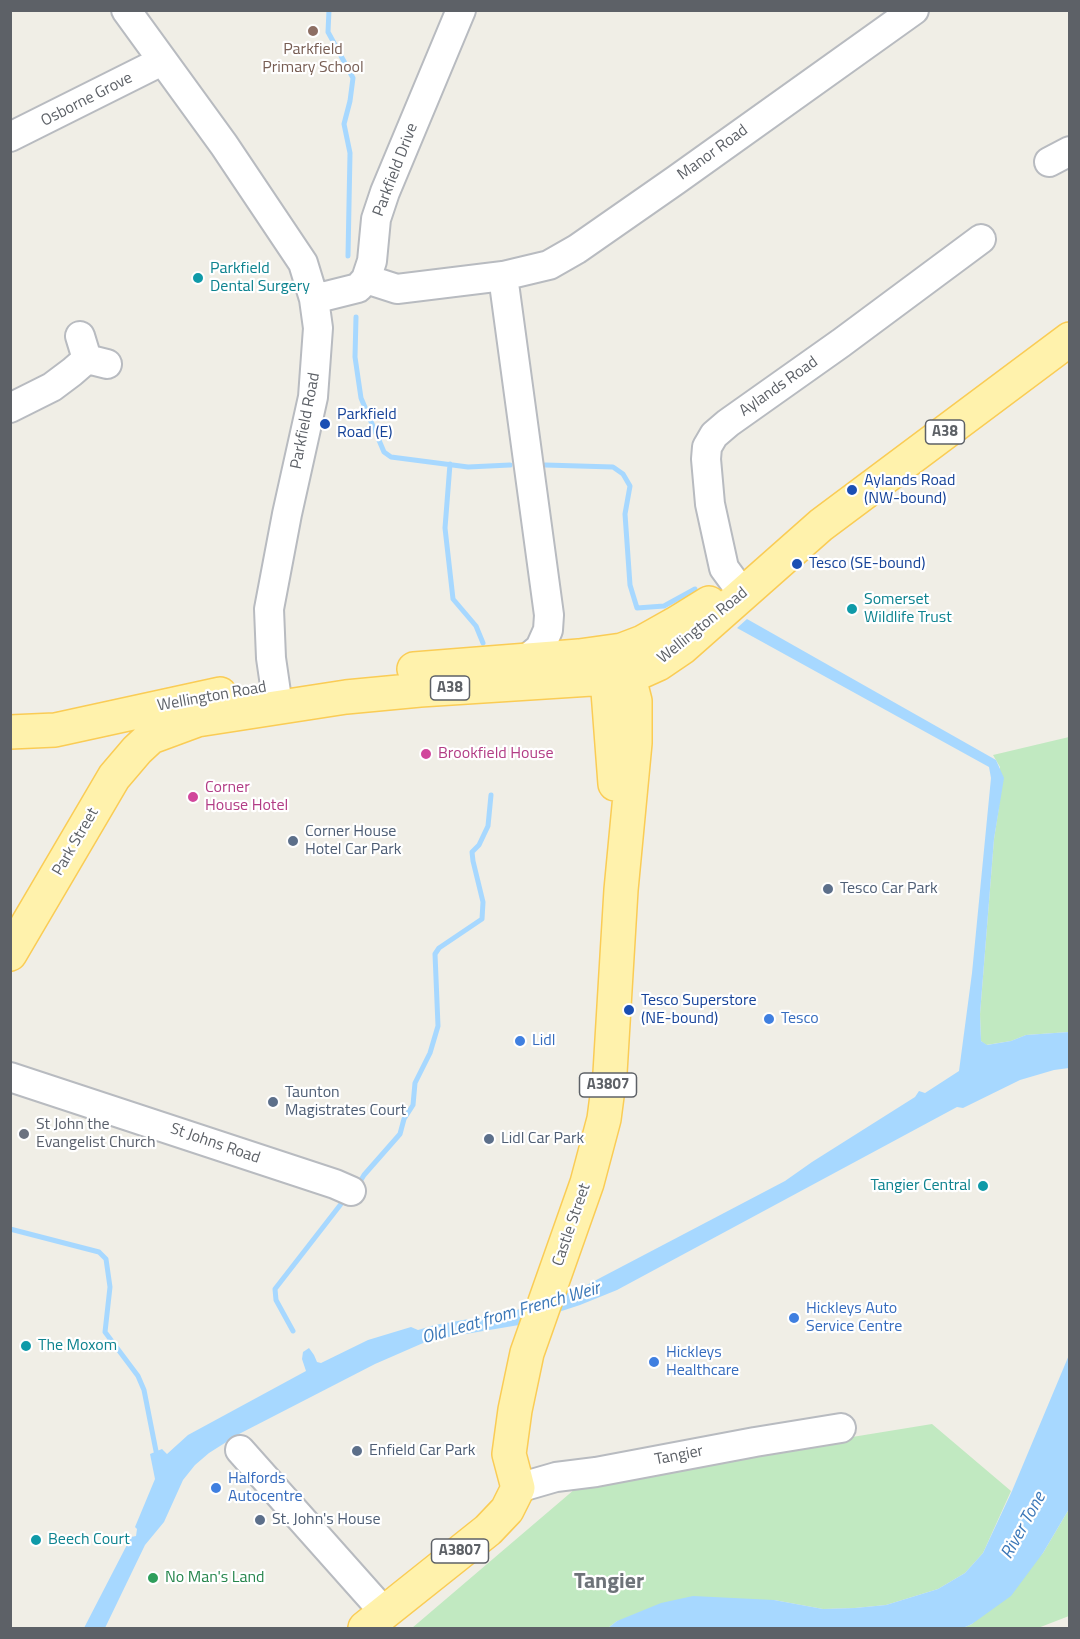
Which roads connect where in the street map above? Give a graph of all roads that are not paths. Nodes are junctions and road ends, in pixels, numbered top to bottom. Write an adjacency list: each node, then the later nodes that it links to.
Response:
1 (126, 10): 4 (street, Parkfield Road)
2 (461, 10): 8 (street, Parkfield Drive)
3 (914, 10): 7 (street, Manor Road)
4 (162, 61): 5 (street, Osborne Grove); 9 (street, Parkfield Road)
5 (10, 137)
6 (981, 239): 13 (street, Aylands Road)
7 (503, 276): 8 (street, Manor Road); 14 (street)
8 (366, 279): 9 (street)
9 (314, 298): 16 (street, Parkfield Road)
10 (1070, 339): 13 (main road, Wellington Road / A38)
11 (91, 353): 12 (street)
12 (10, 408)
13 (739, 588): 15 (main road, Wellington Road / A38)
14 (527, 659): 15 (main road, Wellington Road / A38); 16 (main road, Wellington Road / A38)
15 (615, 664): 16 (main road, Wellington Road / A38); 26 (main road, Castle Street / A3807)
16 (277, 696): 17 (main road, Wellington Road / A38); 19 (main road, Wellington Road / A38)
17 (55, 730): 18 (main road, A38); 20 (main road, A38)
18 (10, 732)
19 (151, 737): 20 (main road, Park Street / A38)
20 (122, 768): 21 (main road, Park Street / A38)
21 (10, 954)
22 (10, 1077): 23 (street, St Johns Road)
23 (351, 1191)
24 (841, 1428): 26 (street, Tangier)
25 (240, 1450): 27 (street)
26 (518, 1488): 27 (main road, A3807)
27 (375, 1621)

